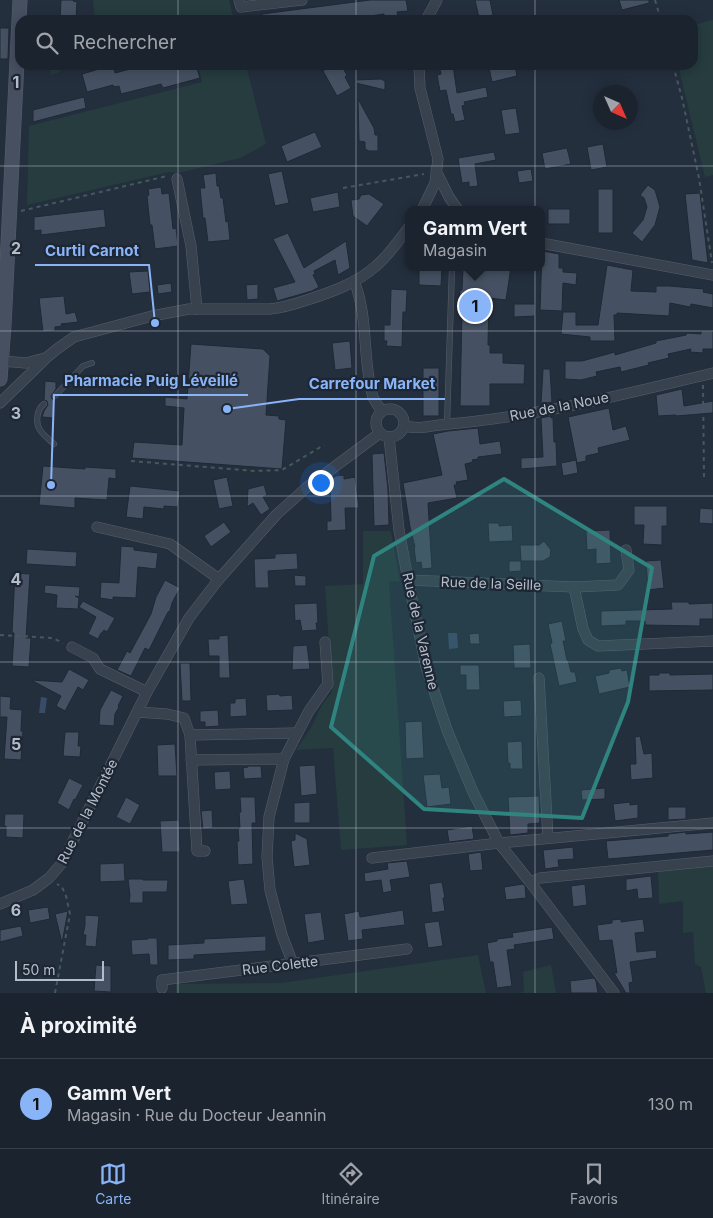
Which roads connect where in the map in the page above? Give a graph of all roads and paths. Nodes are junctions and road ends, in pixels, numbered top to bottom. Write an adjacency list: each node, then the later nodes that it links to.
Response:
1 (20, 0): 6 (main road)
2 (239, 0): 3 (street)
3 (302, 0)
4 (437, 0): 7 (street)
5 (655, 0): 8 (path)
6 (19, 15)
7 (429, 15)
8 (660, 15)
9 (16, 70): 17 (main road)
10 (419, 70): 12 (street)
11 (674, 70): 21 (path)
12 (436, 171): 14 (path); 15 (street); 16 (street)
13 (177, 179): 17 (path); 23 (street)
14 (343, 188)
15 (424, 206)
16 (455, 206)
17 (9, 214): 25 (main road)
18 (405, 232): 22 (street)
19 (545, 244): 21 (street)
20 (452, 271): 33 (lane)
21 (712, 275)
22 (354, 281): 23 (street); 32 (street)
23 (197, 309): 24 (street)
24 (46, 358): 25 (street); 30 (street)
25 (2, 361): 28 (main road)
26 (92, 363): 29 (lane)
27 (708, 374): 33 (street, Rue de la Noue); 39 (path)
28 (0, 379)
29 (55, 396)
30 (0, 403)
31 (44, 404): 36 (lane)
32 (382, 411): 34 (street); 35 (street)
33 (447, 424): 34 (street, Rue de la Noue)
34 (404, 426): 35 (street)
35 (384, 435): 42 (street, Rue de la Montée); 43 (street, Rue de la Varenne)
36 (54, 444)
37 (324, 445): 38 (path)
38 (131, 460)
39 (704, 478)
40 (98, 527): 42 (street)
41 (626, 550): 44 (street, Rue de la Seille)
42 (219, 579): 50 (street, Rue de la Montée)
43 (408, 580): 44 (street, Rue de la Seille); 58 (street, Rue de la Varenne)
44 (574, 587): 47 (street)
45 (0, 635): 48 (path)
46 (325, 642): 52 (street)
47 (713, 642)
48 (72, 647): 50 (street)
49 (539, 678): 57 (street)
50 (147, 692): 51 (street, Rue de la Montée)
51 (137, 712): 53 (street); 62 (street, Rue de la Montée)
52 (297, 733): 53 (street); 54 (street)
53 (190, 735): 55 (street)
54 (284, 759): 55 (street); 66 (street)
55 (191, 760): 59 (street)
56 (713, 823): 57 (street)
57 (548, 838): 58 (street)
58 (499, 843): 60 (street); 63 (street, Rue de la Varenne)
59 (205, 851)
60 (372, 858)
61 (713, 861): 63 (street)
62 (49, 878): 64 (street, Rue de la Montée); 68 (path)
63 (530, 882): 69 (street, Rue de la Varenne)
64 (0, 904)
65 (407, 949): 66 (street, Rue Colette)
66 (293, 964): 67 (street, Rue Colette)
67 (162, 988)
68 (55, 993)
69 (614, 993)

